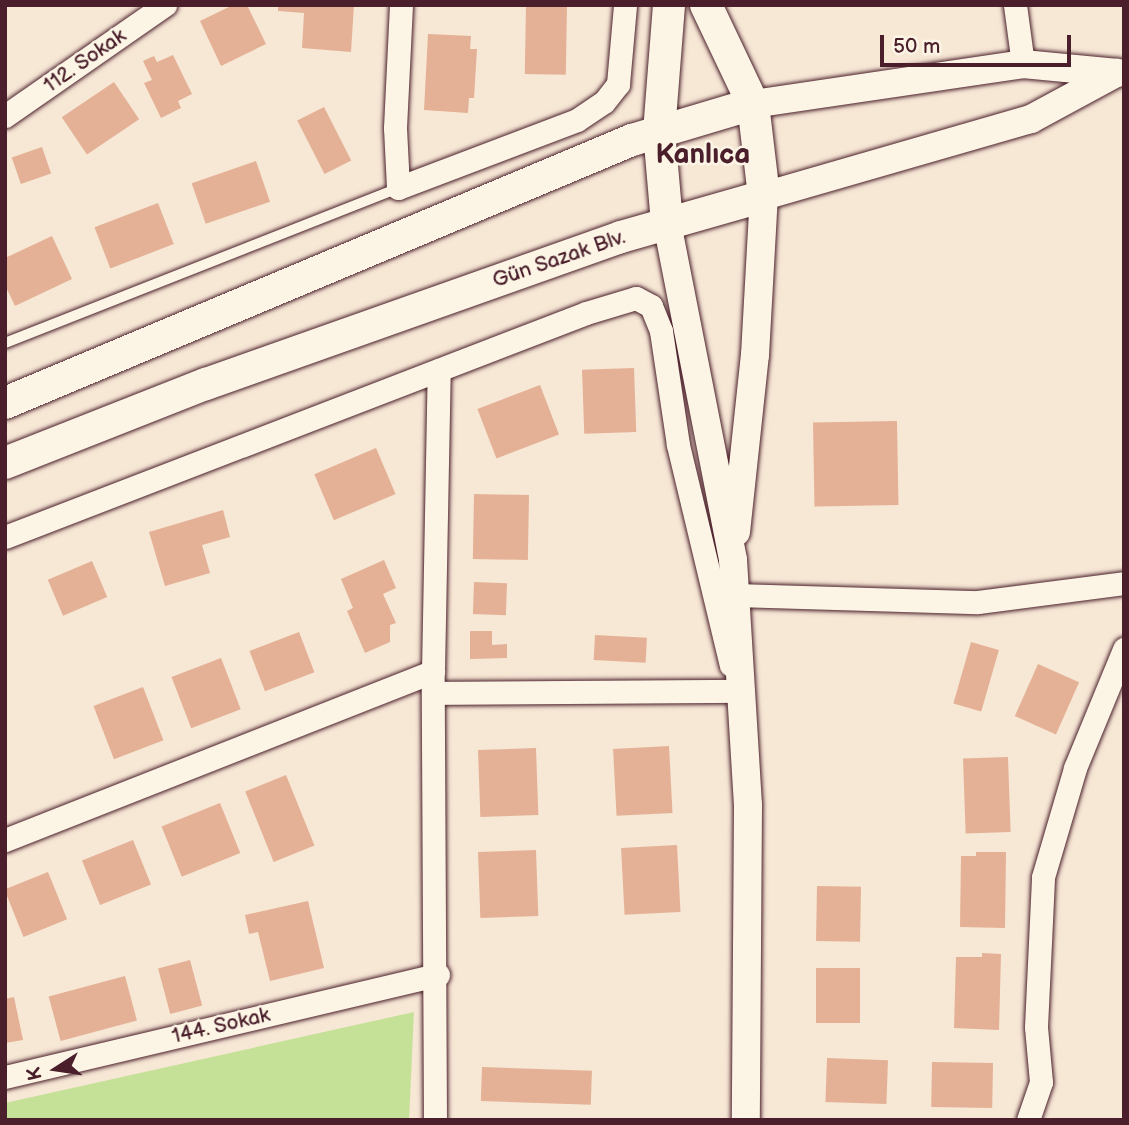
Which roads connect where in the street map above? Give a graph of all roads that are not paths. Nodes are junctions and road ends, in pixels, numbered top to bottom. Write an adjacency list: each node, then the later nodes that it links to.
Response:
1 (165, 5): 10 (street, 112. Sokak)
2 (401, 5): 12 (street)
3 (625, 5): 12 (street)
4 (669, 5): 11 (main road)
5 (706, 5): 9 (main road)
6 (1015, 5): 7 (street)
7 (1023, 64): 8 (street, Gün Sazak Blv.); 9 (street, Gün Sazak Blv.)
8 (1120, 73): 13 (street, Gün Sazak Blv.)
9 (753, 104): 11 (main road, Gün Sazak Blv.); 13 (main road)
10 (5, 116)
11 (659, 132): 14 (main road); 17 (main road, Gün Sazak Blv.)
12 (398, 188): 15 (lane)
13 (764, 196): 14 (main road, Gün Sazak Blv.); 20 (street)
14 (667, 223): 18 (main road, Gün Sazak Blv.); 20 (street)
15 (5, 343)
16 (439, 369): 19 (street); 24 (street); 25 (street)
17 (5, 403)
18 (5, 463)
19 (5, 537)
20 (733, 560): 22 (street)
21 (1124, 583): 22 (street)
22 (735, 595): 25 (street)
23 (1124, 649): 31 (street)
24 (433, 682): 25 (street); 26 (street); 27 (street)
25 (740, 703): 30 (street)
26 (5, 840)
27 (438, 975): 28 (street, 144. Sokak); 29 (street)
28 (5, 1077)
29 (435, 1120)
30 (746, 1120)
31 (1028, 1120)

